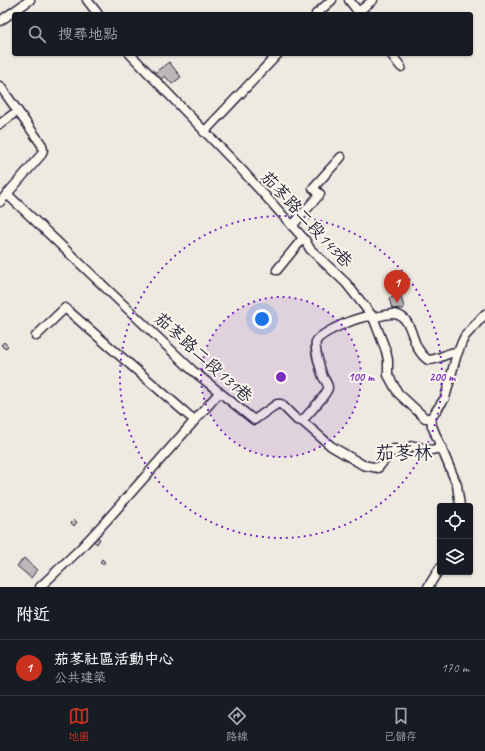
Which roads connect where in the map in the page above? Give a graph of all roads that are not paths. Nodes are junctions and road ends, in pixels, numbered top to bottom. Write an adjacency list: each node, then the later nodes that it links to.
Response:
1 (30, 0): 6 (street)
2 (87, 0): 7 (street)
3 (348, 0): 9 (street)
4 (373, 0): 10 (street)
5 (330, 1): 8 (street)
6 (13, 12)
7 (96, 12)
8 (318, 12)
9 (358, 12)
10 (360, 12)
11 (12, 13): 12 (street)
12 (0, 21)
13 (132, 56): 20 (street, 茄苳路二段143巷)
14 (276, 56): 20 (street)
15 (392, 56): 16 (street)
16 (401, 68)
17 (0, 86): 22 (street)
18 (12, 115): 19 (street)
19 (0, 124)
20 (204, 132): 24 (street, 茄苳路二段143巷)
21 (341, 157): 24 (street)
22 (7, 194): 23 (street); 31 (street, 茄苳路二段131巷)
23 (0, 202)
24 (292, 226): 25 (street, 茄苳路二段143巷)
25 (303, 238): 26 (street); 28 (street, 茄苳路二段143巷)
26 (277, 270)
27 (485, 314): 30 (street)
28 (372, 317): 30 (street); 32 (street, 茄苳路二段143巷); 34 (street)
29 (36, 336): 33 (street)
30 (457, 352): 32 (street)
31 (219, 393): 33 (street); 34 (street, 茄苳路二段131巷)
32 (431, 418): 35 (street)
33 (194, 420): 38 (street)
34 (302, 421): 35 (street, 茄苳路二段131巷)
35 (442, 448): 36 (street)
36 (460, 503)
37 (437, 573): 39 (street)
38 (40, 587)
39 (428, 587)

